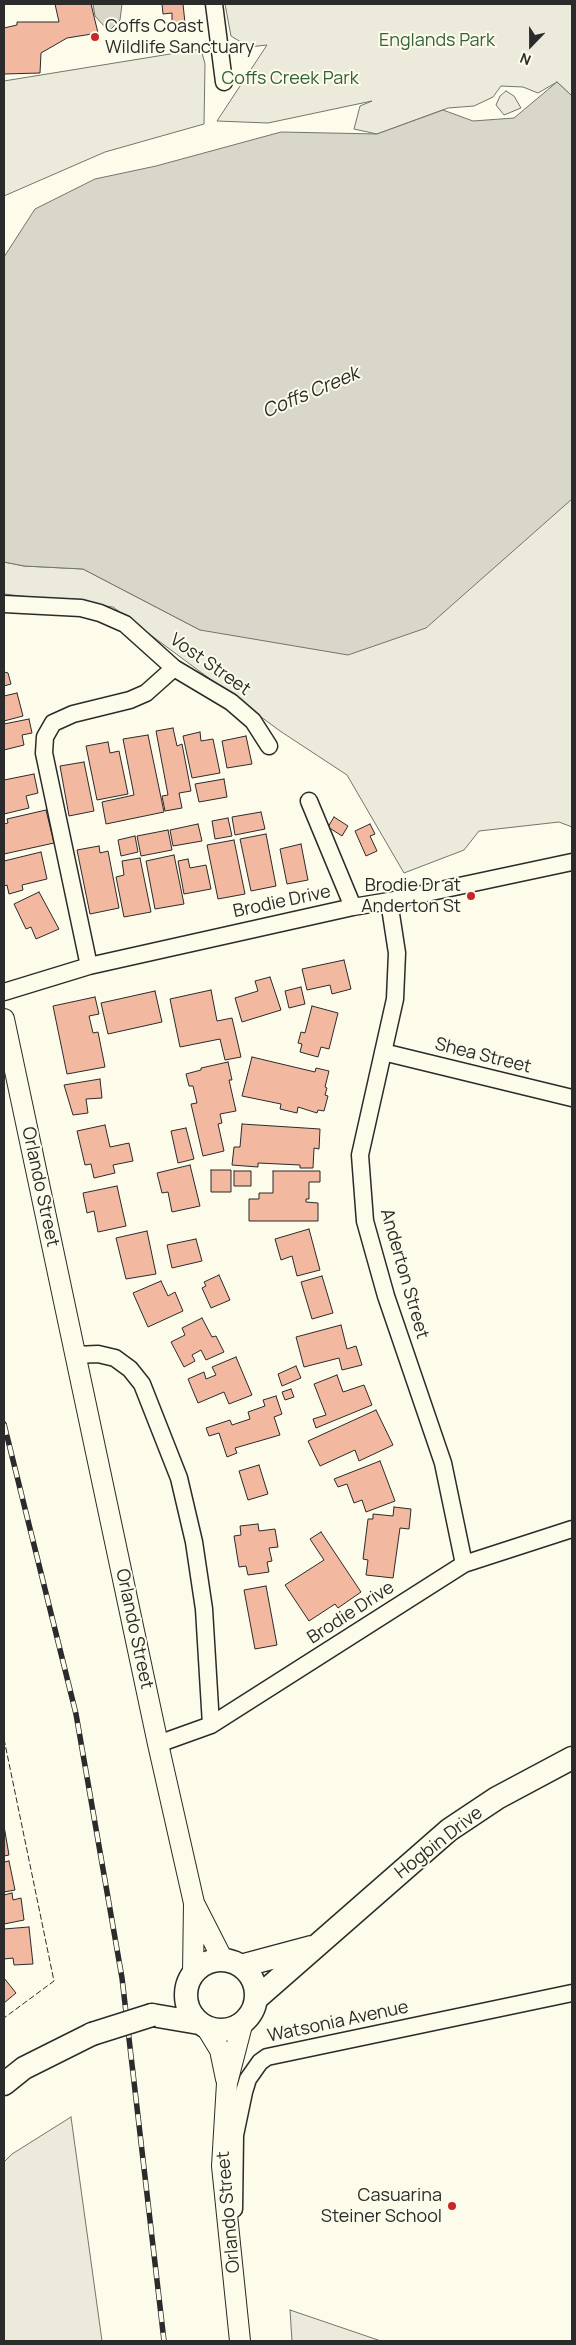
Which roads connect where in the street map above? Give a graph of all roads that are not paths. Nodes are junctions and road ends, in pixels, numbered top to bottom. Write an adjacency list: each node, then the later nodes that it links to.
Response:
1 (214, 4): 2 (street)
2 (224, 82)
3 (4, 604): 4 (street, Vost Street)
4 (174, 668): 5 (street, Vost Street); 10 (street)
5 (269, 746)
6 (309, 801): 9 (street)
7 (572, 862): 8 (street, Brodie Drive)
8 (389, 901): 9 (street, Brodie Drive); 13 (street, Anderton Street)
9 (353, 907): 10 (street, Brodie Drive)
10 (89, 966): 11 (street, Brodie Drive)
11 (4, 992)
12 (4, 1019): 15 (street, Orlando Street)
13 (384, 1052): 14 (street, Shea Street); 17 (street, Anderton Street)
14 (572, 1098)
15 (75, 1355): 18 (street); 19 (street, Orlando Street)
16 (572, 1529): 17 (street, Brodie Drive)
17 (464, 1564): 18 (street, Brodie Drive)
18 (211, 1725): 19 (street, Brodie Drive)
19 (158, 1744): 21 (street, Orlando Street)
20 (572, 1758): 22 (main road, Hogbin Drive)
21 (194, 1904): 23 (street, Orlando Street); 24 (street, Orlando Street)
22 (318, 1946): 23 (main road, Hogbin Drive); 27 (main road, Hogbin Drive)
23 (232, 1963): 24 (main road); 27 (main road)
24 (193, 1973): 26 (main road)
25 (572, 1993): 33 (street, Watsonia Avenue)
26 (185, 1994): 28 (main road); 30 (main road)
27 (257, 1998): 29 (main road)
28 (152, 2015): 30 (main road); 32 (main road, bridge)
29 (242, 2024): 30 (main road); 31 (street, Orlando Street)
30 (202, 2025): 31 (street, Orlando Street)
31 (227, 2083): 33 (street, Orlando Street)
32 (4, 2084)
33 (233, 2266): 34 (street, Orlando Street)
34 (240, 2341)

